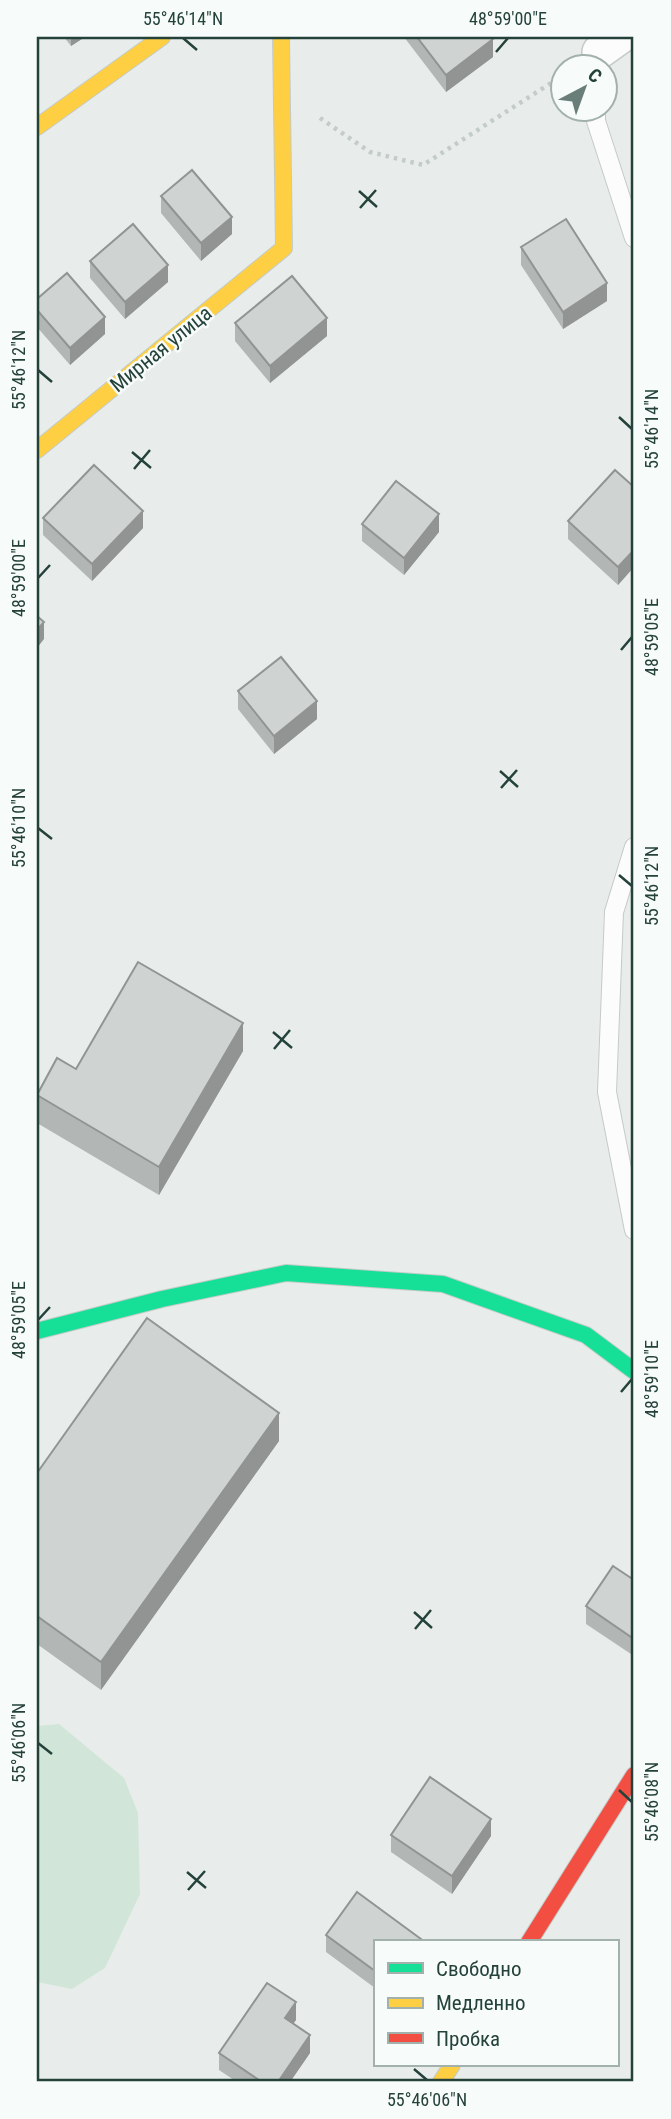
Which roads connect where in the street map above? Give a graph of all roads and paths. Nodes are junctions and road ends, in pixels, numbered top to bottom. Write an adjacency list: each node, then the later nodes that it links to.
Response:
1 (162, 37): 6 (street)
2 (281, 37): 4 (street)
3 (548, 85): 4 (path)
4 (282, 92): 8 (street, Мирная улица)
5 (596, 122): 7 (lane)
6 (37, 127)
7 (634, 238)
8 (37, 450)
9 (634, 847): 10 (lane)
10 (634, 1230)
11 (37, 1331): 12 (street)
12 (634, 1371)
13 (634, 1775): 14 (street)
14 (530, 1940)
15 (451, 2066): 16 (street)
16 (441, 2082)

